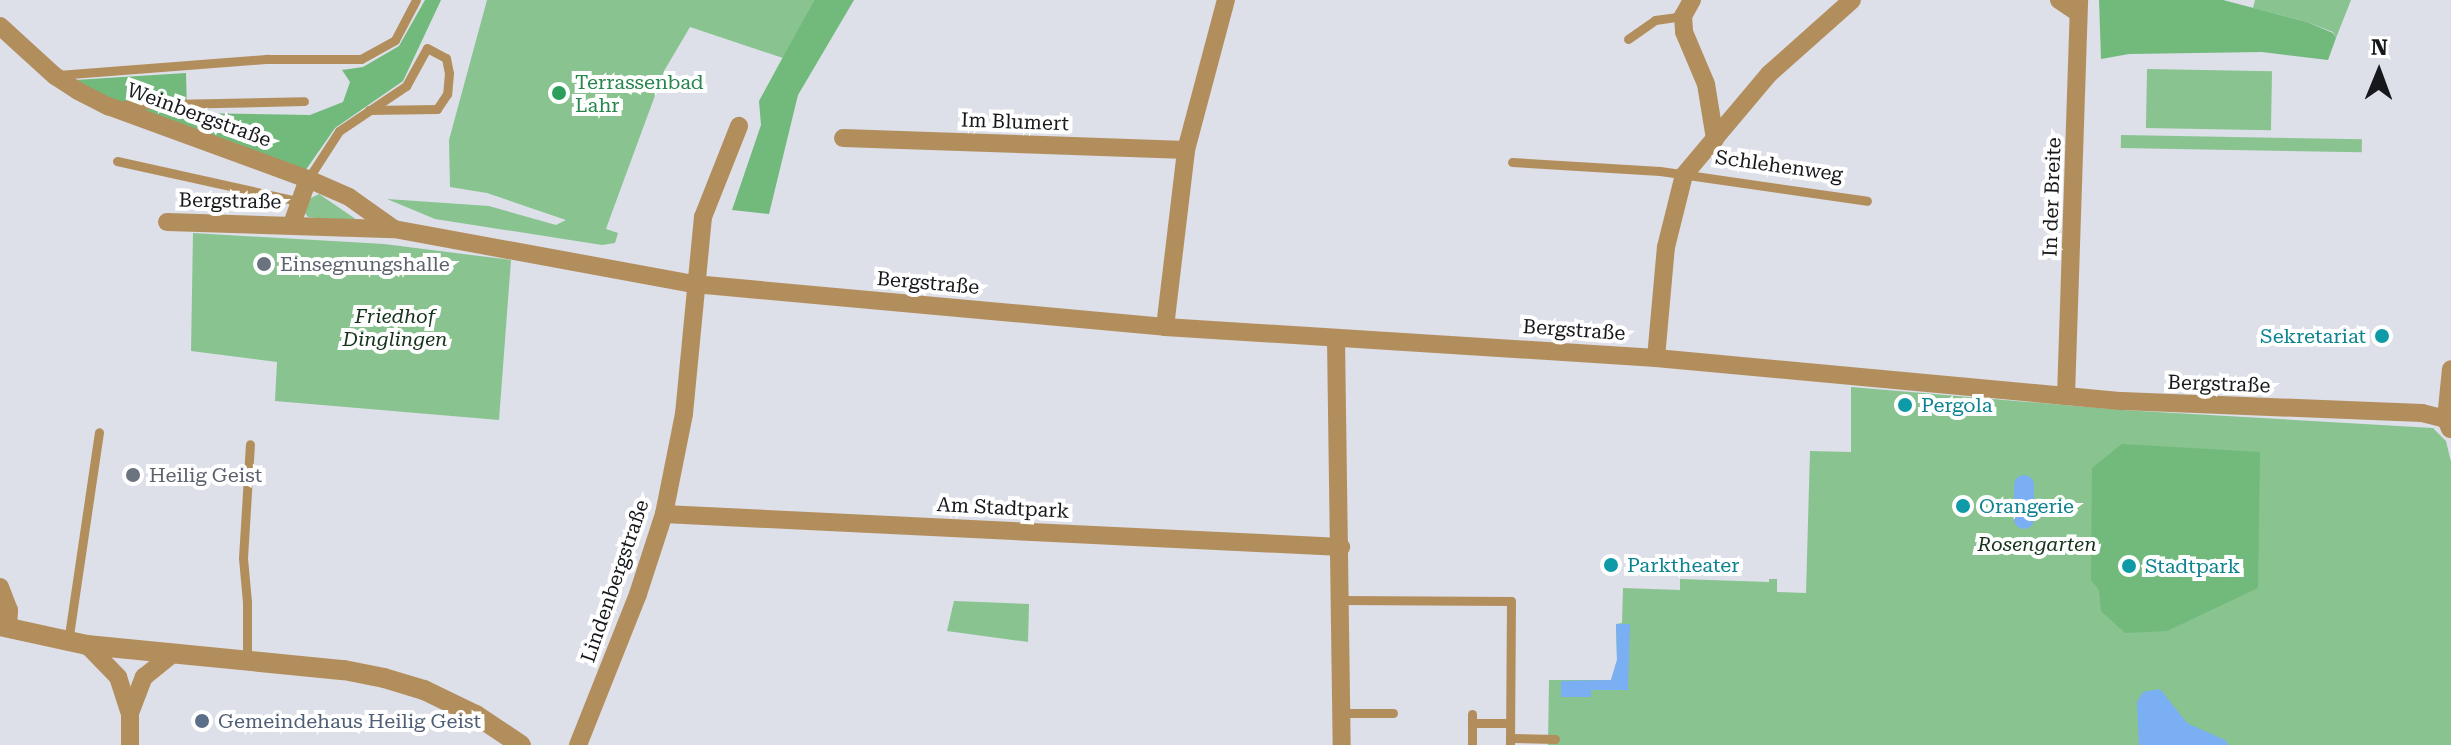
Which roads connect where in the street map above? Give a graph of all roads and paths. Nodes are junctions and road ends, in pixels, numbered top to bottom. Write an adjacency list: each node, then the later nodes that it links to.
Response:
1 (416, 0): 9 (lane)
2 (1226, 0): 16 (street)
3 (1852, 0): 15 (street, Schlehenweg)
4 (2059, 0): 5 (street)
5 (2078, 6): 31 (street, In der Breite)
6 (1687, 8): 8 (lane); 15 (street, Schlehenweg)
7 (0, 26): 9 (street, Weinbergstraße)
8 (1628, 39)
9 (55, 76): 11 (street, Weinbergstraße)
10 (304, 101): 11 (lane)
11 (108, 106): 20 (street, Weinbergstraße)
12 (369, 110): 12 (lane); 20 (lane)
13 (739, 126): 26 (street)
14 (843, 138): 16 (street, Im Blumert)
15 (1715, 139): 19 (street, Schlehenweg)
16 (1186, 150): 27 (street)
17 (117, 161): 21 (lane)
18 (1512, 162): 19 (lane, Schlehenweg)
19 (1684, 175): 22 (lane, Schlehenweg); 29 (street, Schlehenweg)
20 (308, 179): 21 (street, Bergstraße); 25 (street, Weinbergstraße)
21 (297, 201): 24 (street, Bergstraße)
22 (1867, 201)
23 (167, 222): 24 (street, Bergstraße)
24 (292, 224): 25 (street, Bergstraße)
25 (394, 229): 26 (street, Bergstraße)
26 (694, 284): 27 (street, Bergstraße); 35 (street, Lindenbergstraße)
27 (1165, 327): 28 (street, Bergstraße)
28 (1336, 339): 29 (street, Bergstraße); 36 (street)
29 (1656, 358): 31 (street, Bergstraße)
30 (2451, 369): 32 (street)
31 (2066, 396): 32 (street, Bergstraße)
32 (2449, 424)
33 (99, 432): 40 (lane)
34 (250, 444): 42 (lane)
35 (664, 514): 36 (street, Am Stadtpark); 51 (street, Lindenbergstraße)
36 (1341, 547): 38 (street)
37 (0, 587): 39 (street)
38 (1342, 600): 44 (street); 46 (lane)
39 (4, 627): 40 (street)
40 (77, 643): 41 (street); 43 (street)
41 (171, 655): 42 (street); 43 (street)
42 (247, 660): 50 (street)
43 (130, 713): 49 (street)
44 (1342, 713): 45 (lane); 52 (street)
45 (1393, 713)
46 (1510, 723): 48 (lane); 53 (lane)
47 (1555, 739): 48 (lane)
48 (1510, 741)
49 (130, 745)
50 (521, 745)
51 (578, 745)
52 (1342, 745)
53 (1472, 745)

